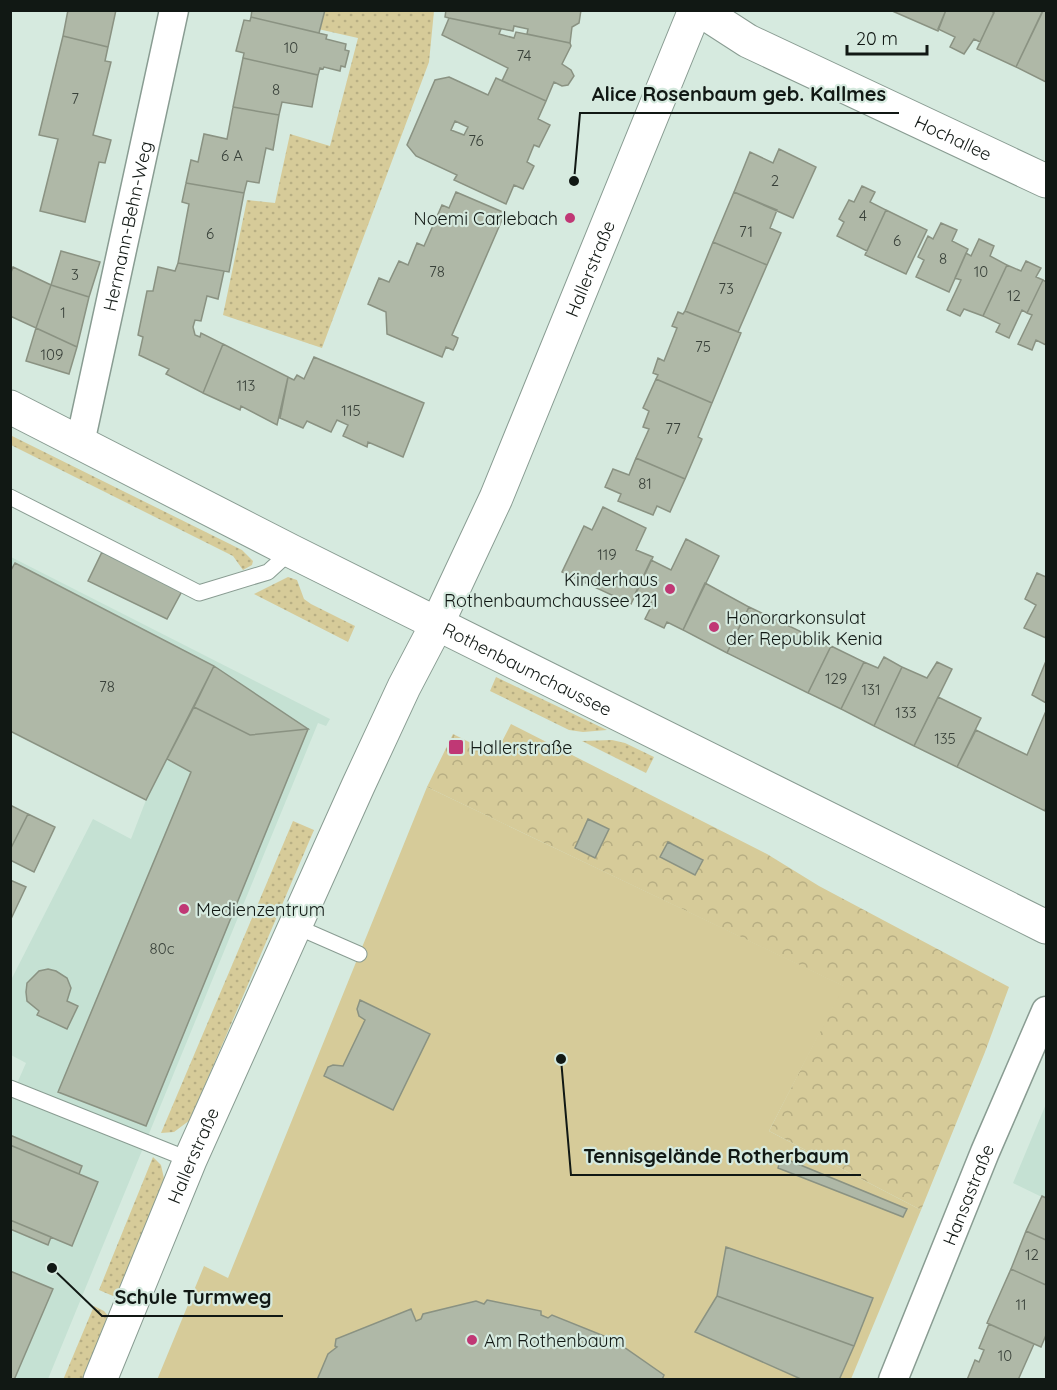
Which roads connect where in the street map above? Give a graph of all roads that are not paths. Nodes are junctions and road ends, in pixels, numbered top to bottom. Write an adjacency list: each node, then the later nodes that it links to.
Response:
1 (174, 10): 6 (street, Hermann-Behn-Weg)
2 (695, 10): 9 (main road, Hallerstraße)
3 (700, 10): 4 (main road, Hochallee)
4 (1047, 181)
5 (10, 407): 6 (main road, Rothenbaumchaussee)
6 (81, 443): 8 (main road, Rothenbaumchaussee)
7 (10, 497): 8 (lane)
8 (291, 551): 9 (main road, Rothenbaumchaussee)
9 (437, 624): 10 (main road, Hallerstraße); 11 (main road, Rothenbaumchaussee)
10 (295, 926): 12 (lane); 15 (main road, Hallerstraße)
11 (1047, 927)
12 (359, 954)
13 (1047, 1011): 17 (street, Hansastraße)
14 (10, 1088): 15 (lane)
15 (190, 1160): 16 (main road, Hallerstraße)
16 (100, 1380)
17 (893, 1380)

